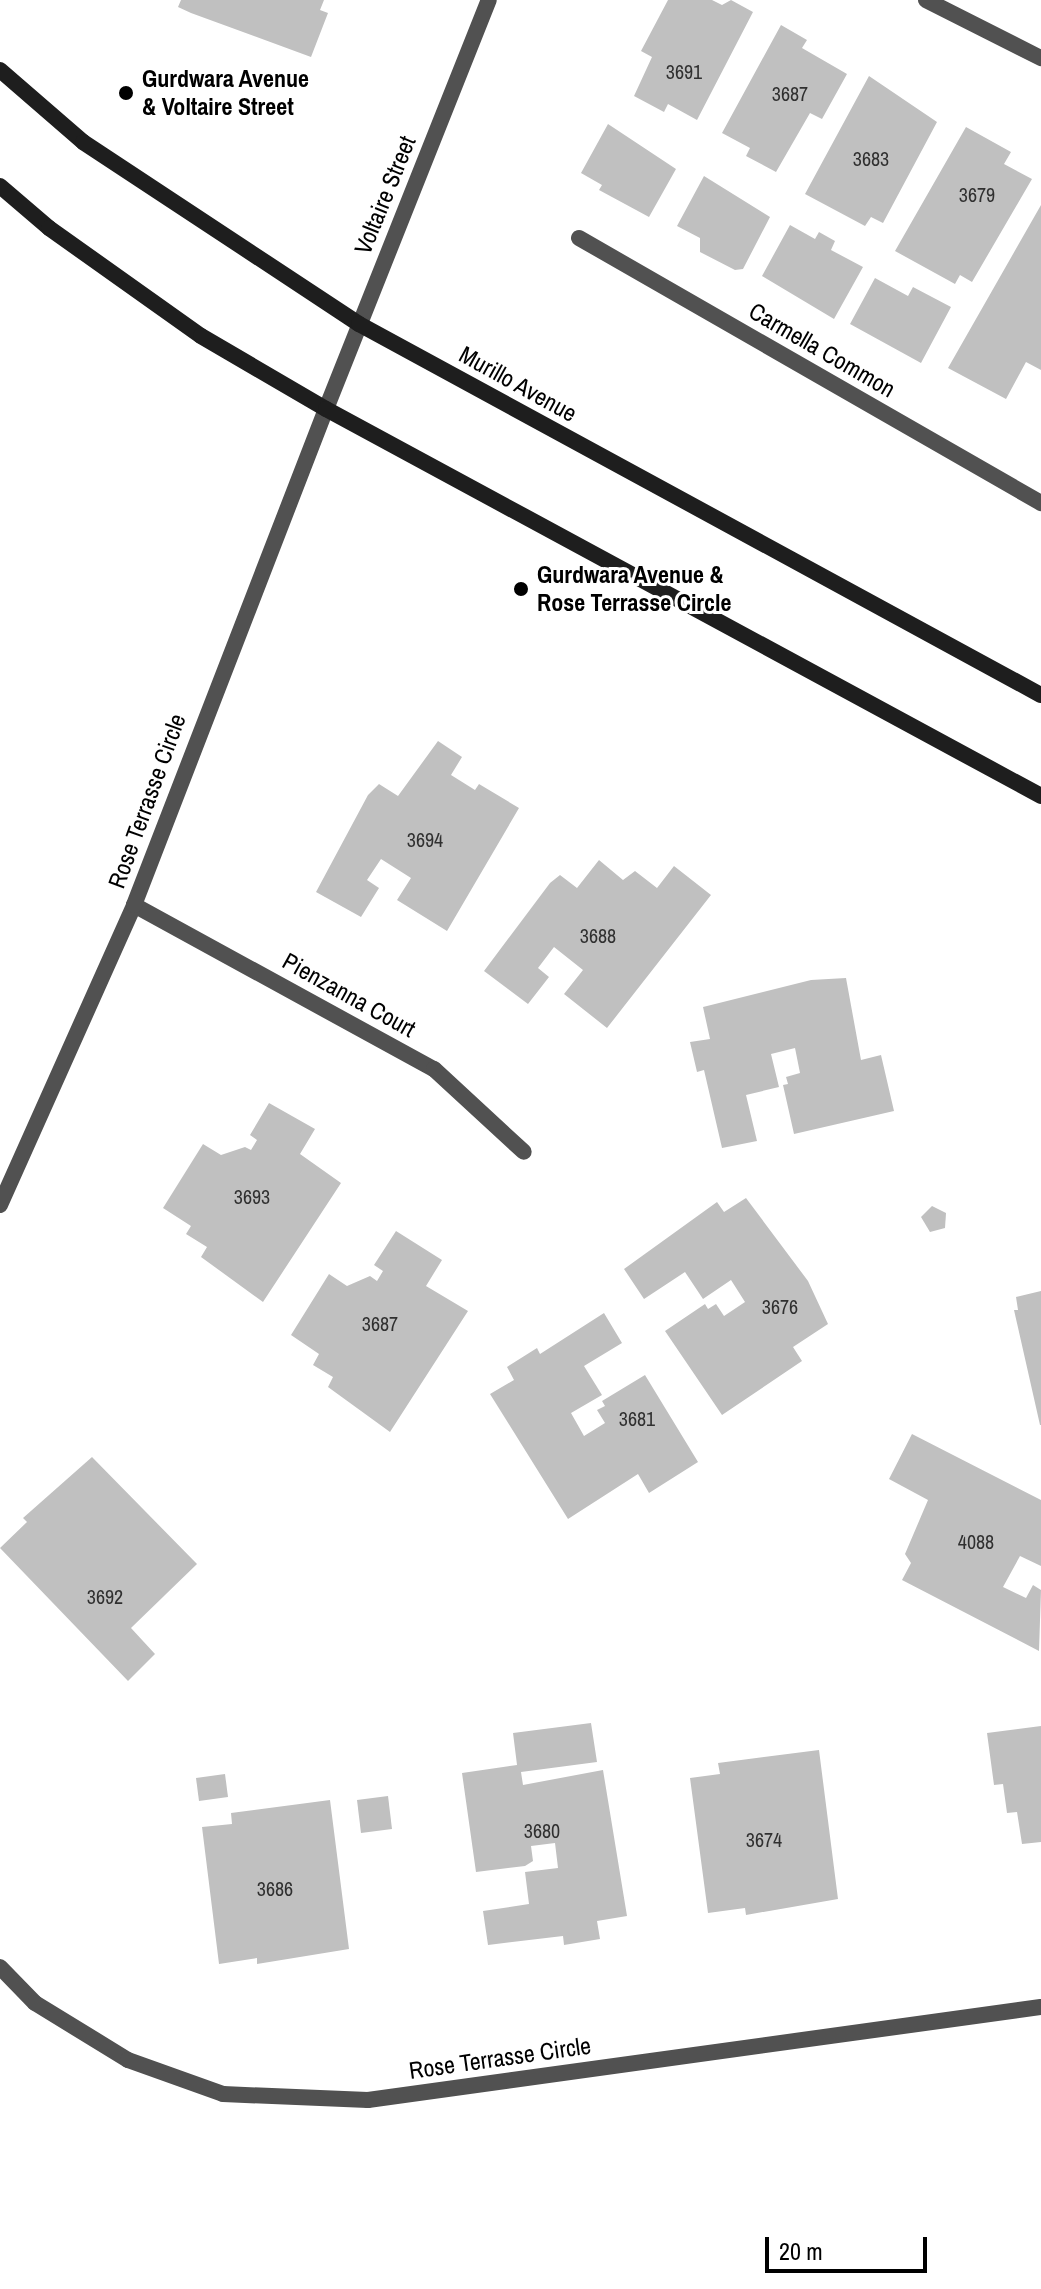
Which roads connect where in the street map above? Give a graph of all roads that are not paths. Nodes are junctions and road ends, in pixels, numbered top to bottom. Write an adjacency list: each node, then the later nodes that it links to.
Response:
1 (489, 0): 7 (street, Voltaire Street)
2 (926, 0): 3 (street)
3 (1041, 58)
4 (0, 70): 7 (main road, Murillo Avenue)
5 (0, 186): 8 (main road)
6 (579, 238): 9 (street, Carmella Common)
7 (359, 324): 8 (street, Voltaire Street); 10 (main road, Murillo Avenue)
8 (326, 409): 11 (main road); 12 (street, Rose Terrasse Circle)
9 (1041, 503)
10 (1041, 695)
11 (1041, 796)
12 (134, 905): 13 (street, Pienzanna Court); 14 (street, Rose Terrasse Circle)
13 (524, 1152)
14 (0, 1205)
15 (0, 1967): 16 (street, Rose Terrasse Circle)
16 (1041, 2007)

